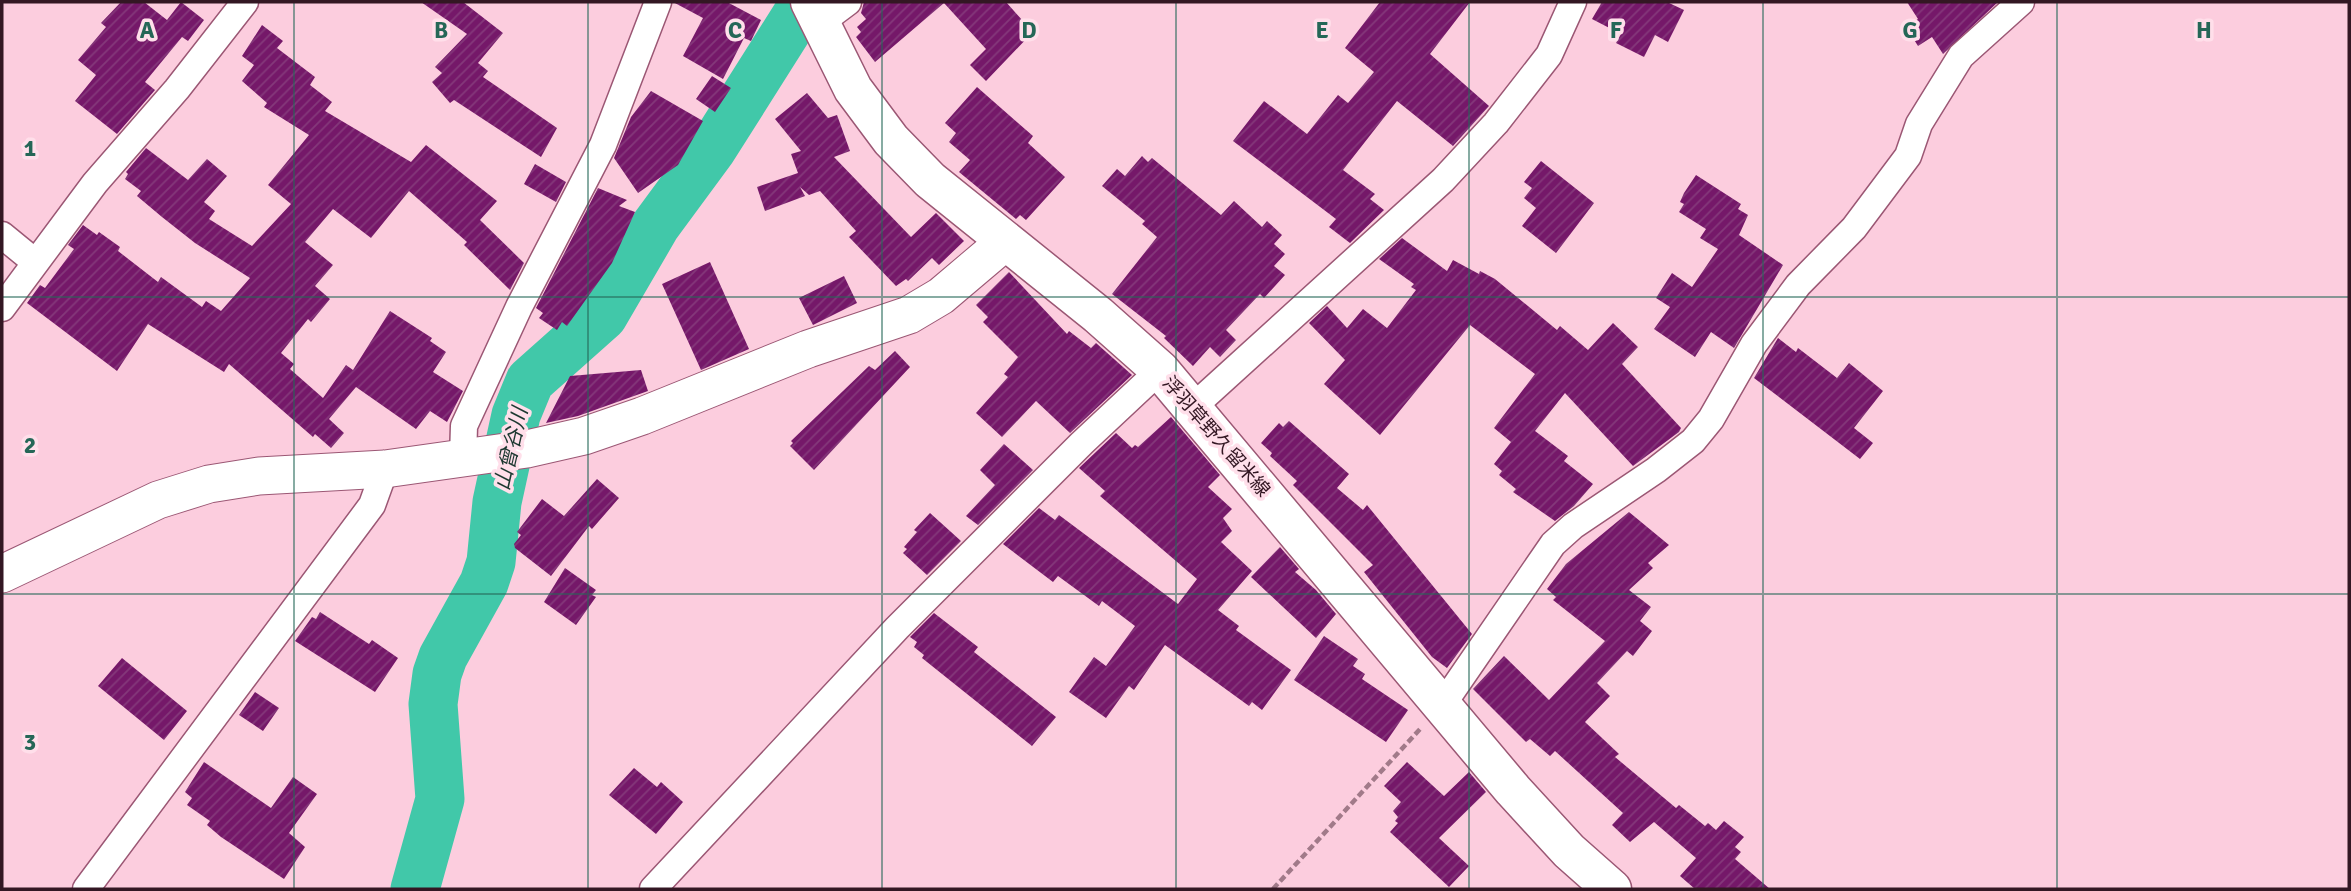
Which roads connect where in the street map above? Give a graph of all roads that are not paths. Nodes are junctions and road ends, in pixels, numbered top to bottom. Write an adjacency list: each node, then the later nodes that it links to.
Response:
1 (246, 2): 8 (street)
2 (658, 2): 12 (street)
3 (1573, 2): 11 (street)
4 (2021, 2): 15 (street)
5 (823, 9): 7 (main road, 浮羽草野久留米線)
6 (2, 235): 8 (street)
7 (1006, 241): 10 (main road, 浮羽草野久留米線); 12 (street)
8 (36, 261): 9 (street)
9 (2, 308)
10 (1160, 370): 11 (main road, 浮羽草野久留米線); 17 (street)
11 (1193, 407): 15 (main road, 浮羽草野久留米線)
12 (494, 453): 13 (street)
13 (385, 468): 14 (street); 16 (street)
14 (2, 574)
15 (1441, 707): 18 (main road, 浮羽草野久留米線)
16 (86, 889)
17 (653, 889)
18 (1612, 889)

